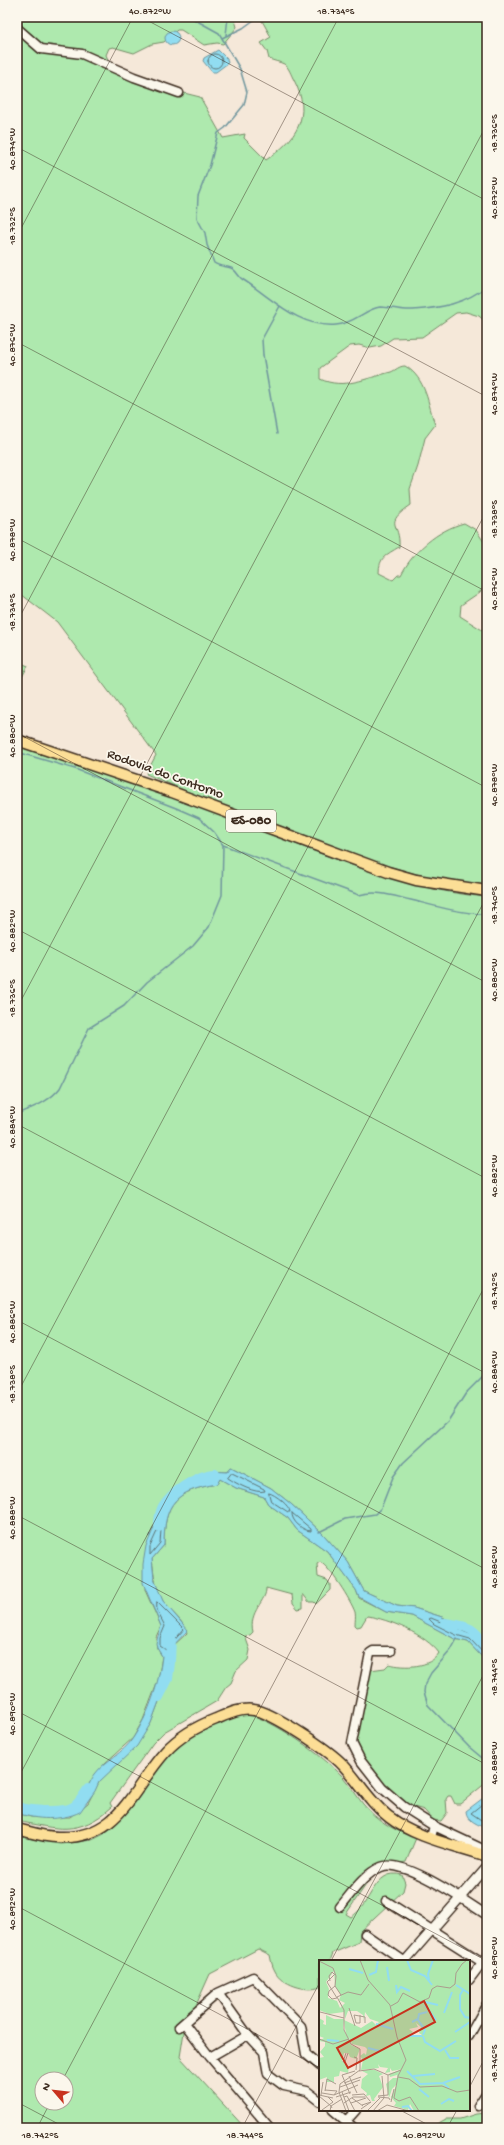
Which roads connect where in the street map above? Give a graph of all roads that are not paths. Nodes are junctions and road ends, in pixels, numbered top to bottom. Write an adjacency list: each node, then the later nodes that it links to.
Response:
1 (17, 28): 2 (street)
2 (179, 93)
3 (17, 740): 4 (main road, Rodovia do Contorno / ES-080)
4 (487, 891)
5 (391, 1651): 6 (street)
6 (434, 1826): 8 (street); 9 (street)
7 (17, 1828): 8 (main road)
8 (431, 1837): 10 (main road)
9 (487, 1851)
10 (487, 1856)
11 (487, 1867): 12 (street)
12 (460, 1899): 14 (street); 15 (street); 16 (street)
13 (386, 1901): 16 (street)
14 (340, 1908)
15 (487, 1915)
16 (432, 1929): 18 (street); 20 (street)
17 (365, 1934): 19 (street)
18 (485, 1959): 21 (street)
19 (404, 1960)
20 (406, 1960)
21 (470, 1979)
22 (218, 1993): 25 (street); 26 (street); 27 (street)
23 (487, 2004): 24 (street)
24 (470, 2034)
25 (248, 2035): 26 (street); 29 (street)
26 (210, 2057): 34 (street)
27 (319, 2065)
28 (487, 2092): 30 (street)
29 (319, 2100)
30 (478, 2106)
31 (334, 2111): 33 (street)
32 (355, 2111): 33 (street)
33 (346, 2120): 35 (street)
34 (270, 2128)
35 (354, 2128)

